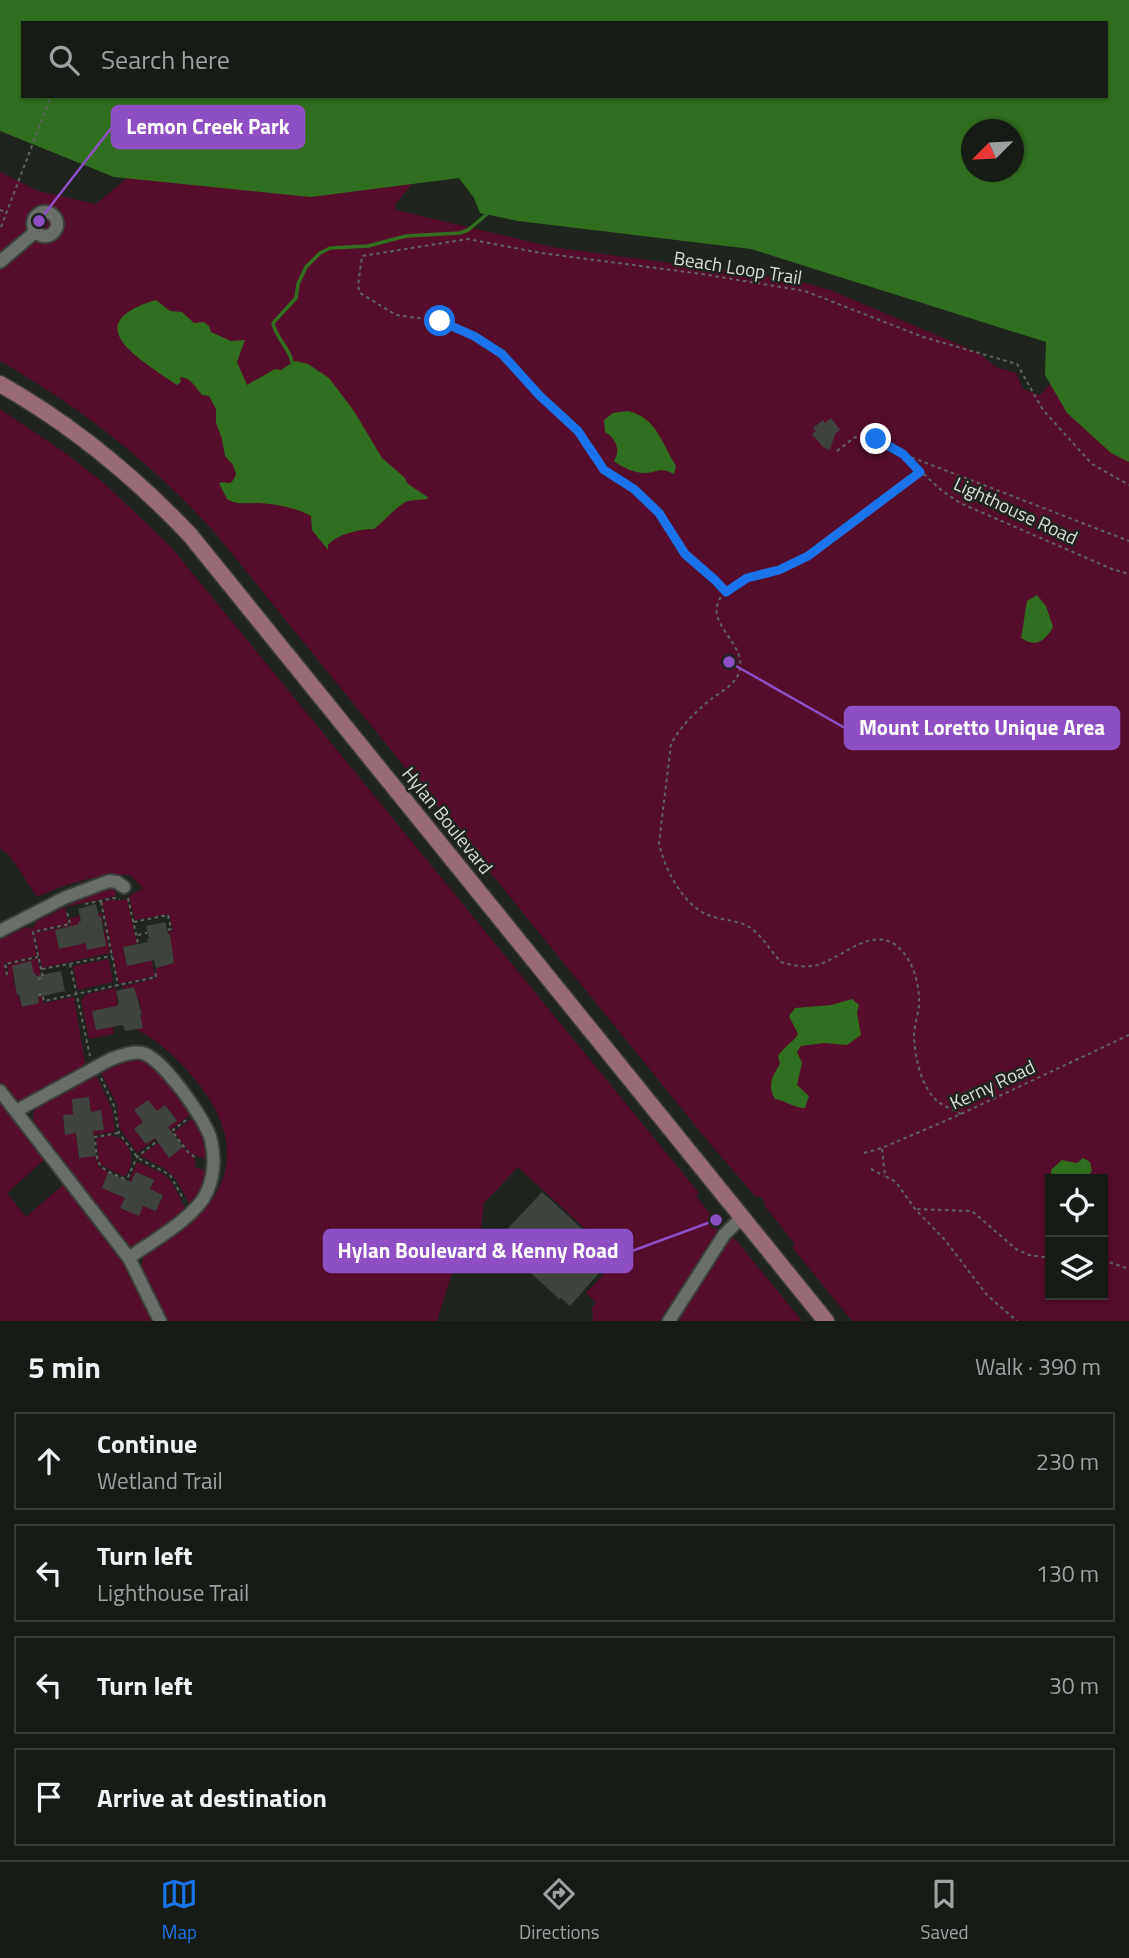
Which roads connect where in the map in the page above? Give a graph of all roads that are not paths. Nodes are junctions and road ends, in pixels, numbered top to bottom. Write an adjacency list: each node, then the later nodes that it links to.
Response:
1 (36, 231): 2 (lane)
2 (0, 262)
3 (0, 384): 8 (main road, Hylan Boulevard)
4 (124, 887): 5 (lane)
5 (0, 931)
6 (0, 1091): 7 (lane)
7 (16, 1111): 9 (lane); 9 (lane)
8 (742, 1217): 11 (lane); 12 (main road, Hylan Boulevard)
9 (129, 1258): 10 (lane)
10 (160, 1321)
11 (669, 1321)
12 (826, 1321)

